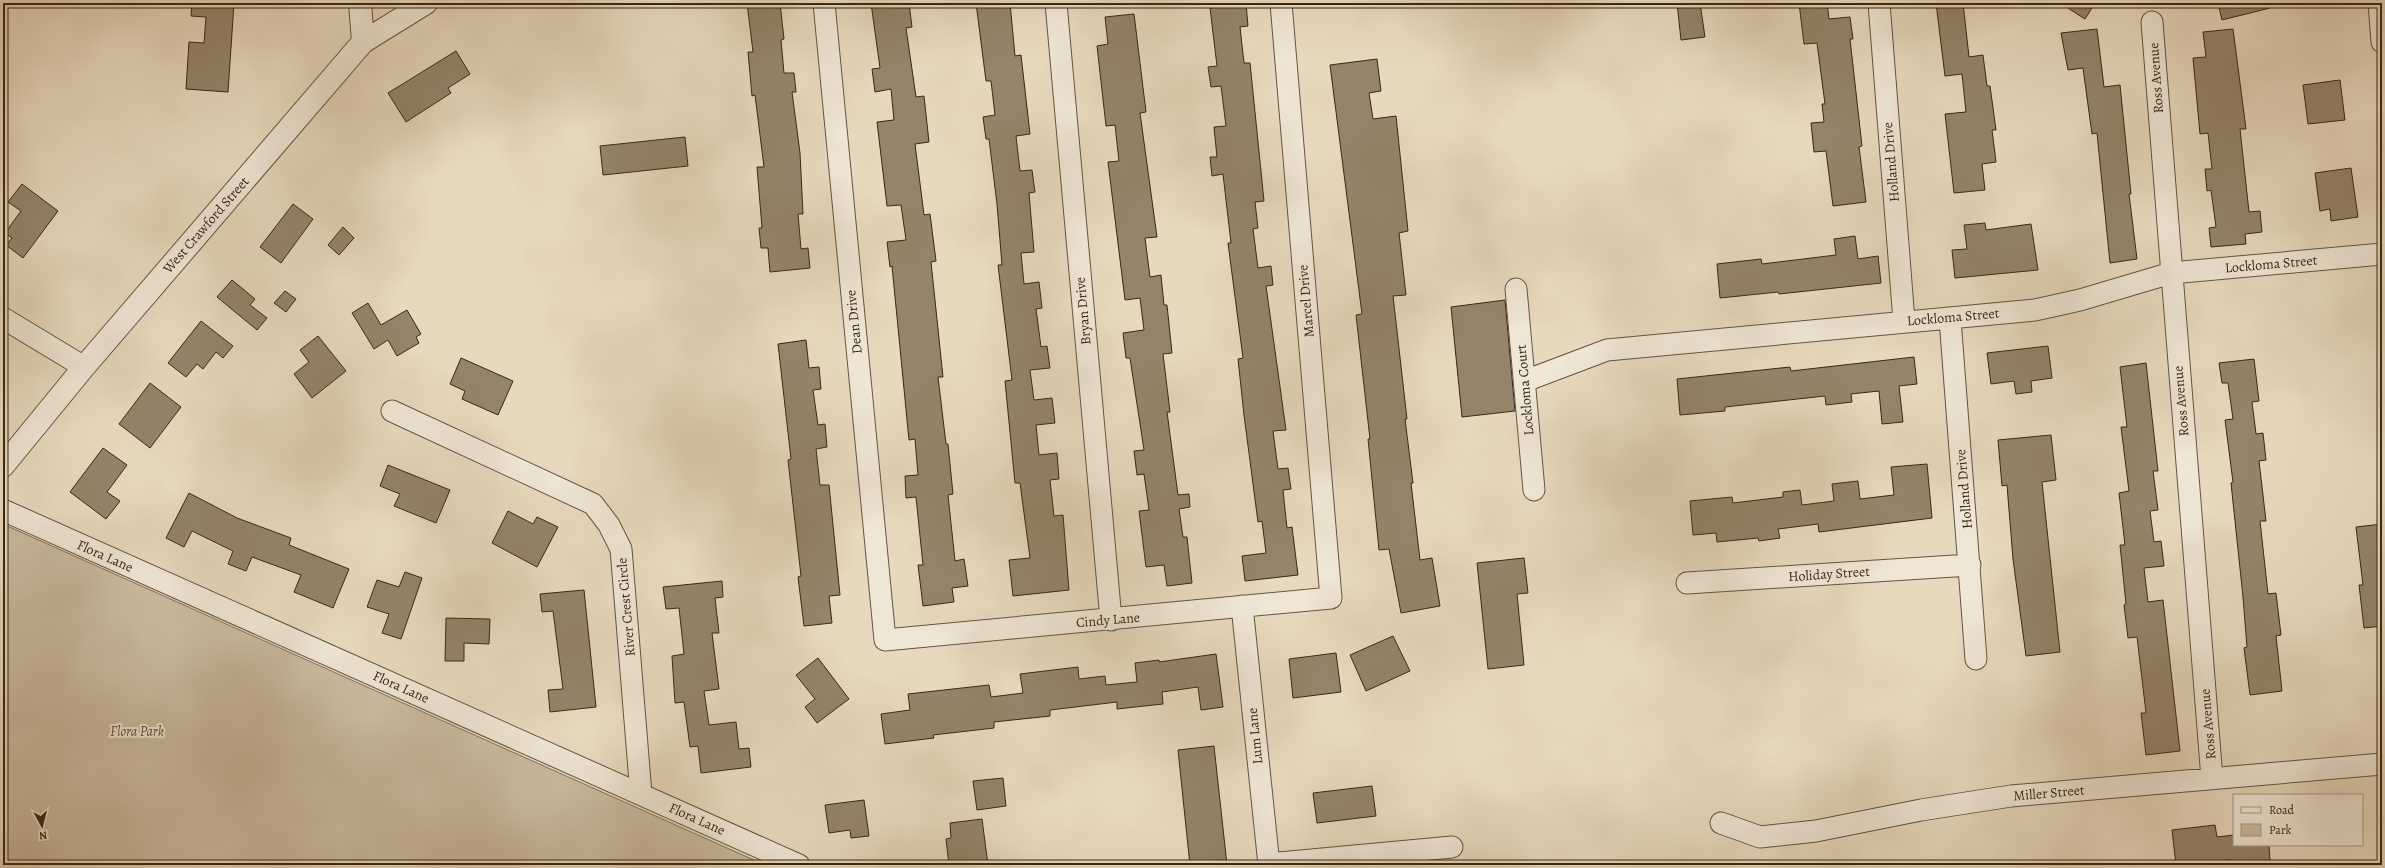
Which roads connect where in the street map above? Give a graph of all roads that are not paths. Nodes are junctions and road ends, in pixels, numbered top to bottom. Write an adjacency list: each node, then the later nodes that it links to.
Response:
1 (360, 3): 9 (street)
2 (426, 3): 9 (street, West Crawford Street)
3 (824, 3): 28 (street, Dean Drive)
4 (1056, 3): 27 (street, Bryan Drive)
5 (1281, 3): 25 (street, Marcel Drive)
6 (1879, 3): 16 (street, Holland Drive)
7 (2379, 3): 10 (street)
8 (2152, 22): 12 (street, Ross Avenue)
9 (363, 42): 17 (street, West Crawford Street)
10 (2382, 42)
11 (2382, 254): 12 (street, Lockloma Street)
12 (2170, 273): 15 (street, Lockloma Street); 31 (street, Ross Avenue)
13 (1516, 289): 18 (street, Lockloma Court)
14 (3, 318): 17 (street)
15 (1950, 319): 16 (street, Lockloma Street); 23 (street, Holland Drive)
16 (1904, 321): 18 (street, Lockloma Street)
17 (84, 367): 20 (street, West Crawford Street)
18 (1525, 381): 21 (street, Lockloma Court)
19 (392, 411): 32 (street, River Crest Circle)
20 (3, 466)
21 (1534, 490)
22 (3, 510): 32 (street, Flora Lane)
23 (1970, 565): 24 (street, Holiday Street); 29 (street, Holland Drive)
24 (1687, 583)
25 (1331, 598): 26 (street, Cindy Lane)
26 (1242, 606): 27 (street, Cindy Lane); 36 (street, Lum Lane)
27 (1111, 620): 28 (street, Cindy Lane)
28 (885, 640)
29 (1976, 659)
30 (2382, 764): 31 (street, Miller Street)
31 (2212, 779): 33 (street, Miller Street)
32 (641, 794): 35 (street, Flora Lane)
33 (1721, 823)
34 (1452, 846): 36 (street)
35 (799, 865)
36 (1269, 865)

